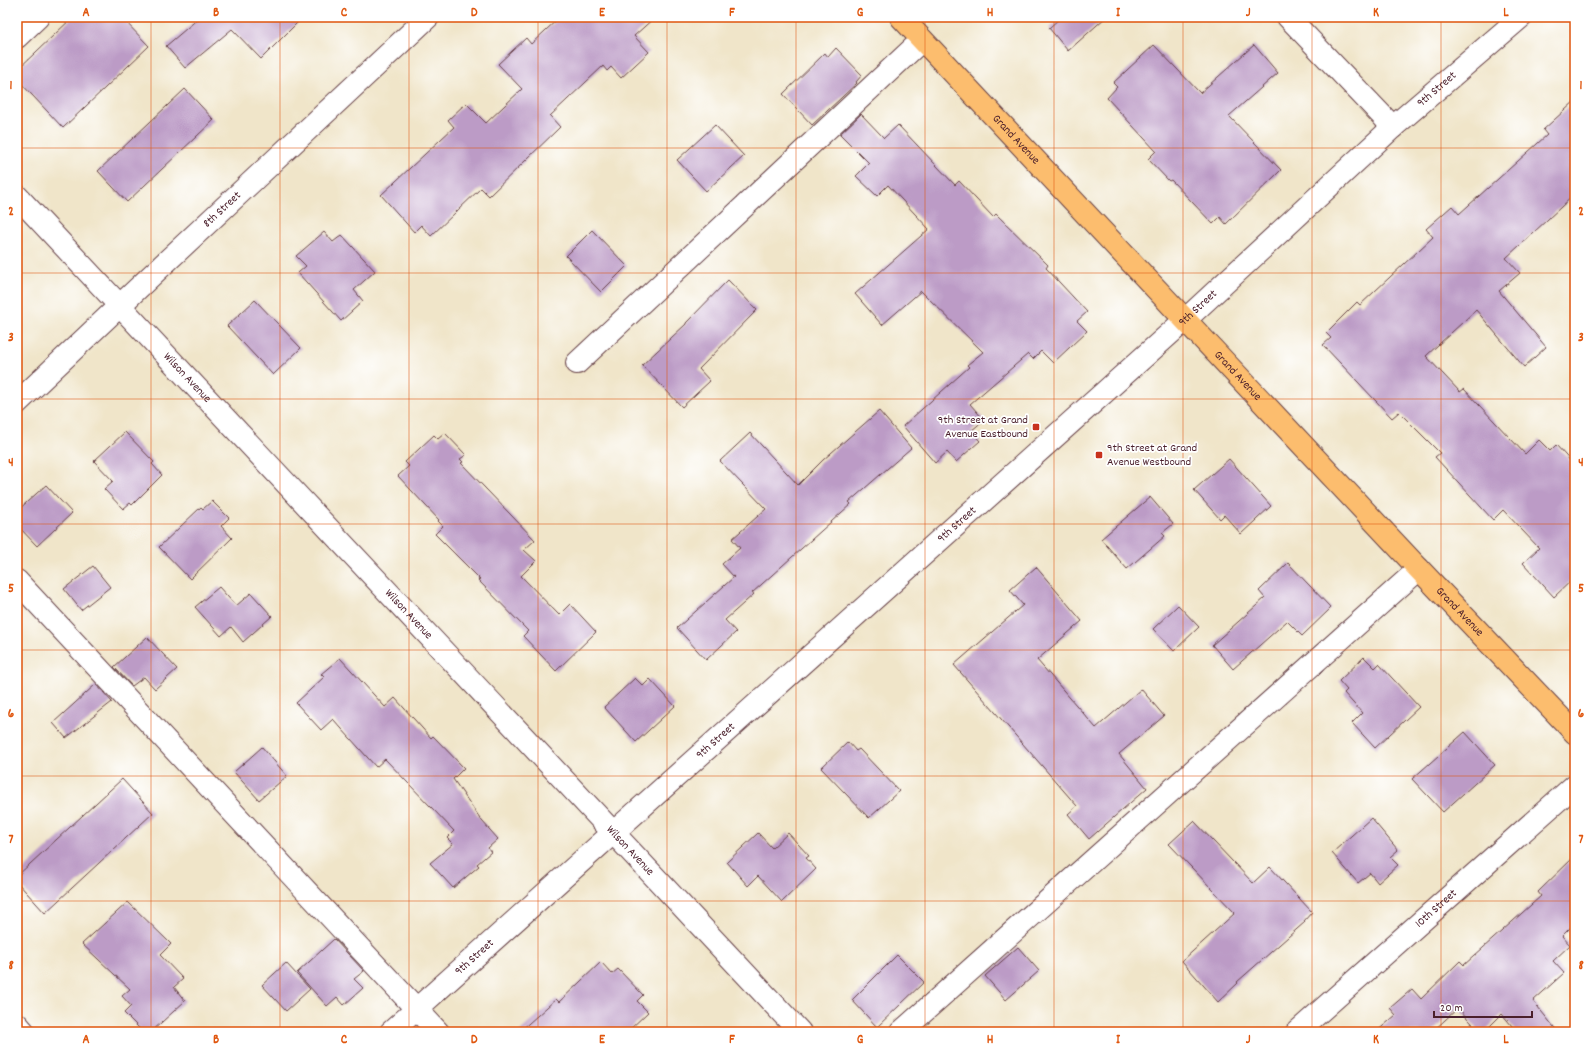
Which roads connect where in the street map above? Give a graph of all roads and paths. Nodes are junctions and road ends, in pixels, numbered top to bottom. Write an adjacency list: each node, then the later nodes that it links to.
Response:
1 (38, 17): 6 (street)
2 (428, 17): 10 (street, 8th Street)
3 (901, 17): 7 (main road, Grand Avenue)
4 (1288, 17): 8 (street)
5 (1521, 17): 8 (street, 9th Street)
6 (17, 37)
7 (922, 40): 11 (main road, Grand Avenue); 12 (street)
8 (1392, 127): 11 (street, 9th Street)
9 (17, 196): 10 (street, Wilson Avenue)
10 (119, 305): 13 (street, 8th Street); 18 (street, Wilson Avenue)
11 (1185, 320): 14 (main road, Grand Avenue); 18 (street, 9th Street)
12 (577, 363)
13 (17, 403)
14 (1419, 570): 16 (main road, Grand Avenue); 25 (street)
15 (17, 581): 19 (street)
16 (1575, 733)
17 (1575, 785): 26 (street, 10th Street)
18 (614, 833): 19 (street, 9th Street); 24 (street, Wilson Avenue)
19 (417, 1009): 22 (street, 9th Street); 23 (street)
20 (17, 1024): 21 (street)
21 (24, 1032)
22 (391, 1032)
23 (438, 1032)
24 (800, 1032)
25 (901, 1032)
26 (1297, 1032)

